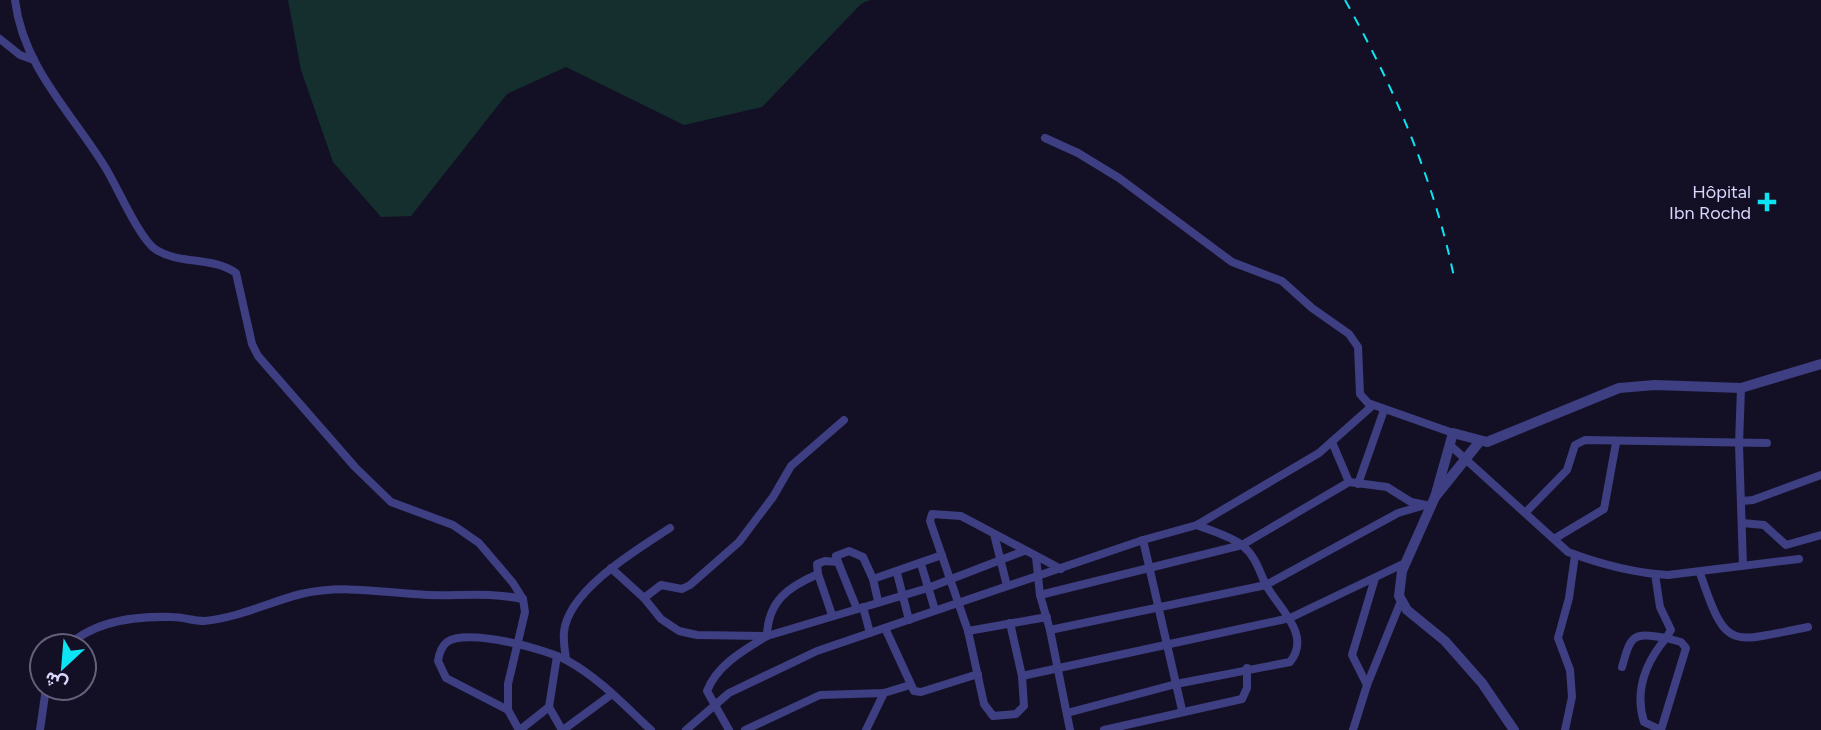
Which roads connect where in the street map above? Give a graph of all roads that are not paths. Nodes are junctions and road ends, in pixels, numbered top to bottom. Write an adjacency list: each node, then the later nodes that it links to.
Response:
1 (15, 0): 3 (street)
2 (0, 40): 3 (street)
3 (34, 60): 58 (street)
4 (1045, 138): 7 (street)
5 (1821, 364): 6 (street)
6 (1741, 388): 11 (street); 15 (street)
7 (1372, 406): 8 (street); 12 (street)
8 (1384, 410): 10 (street); 19 (street)
9 (844, 420): 57 (street)
10 (1453, 433): 11 (street); 16 (street)
11 (1480, 441): 17 (street)
12 (1332, 442): 19 (street); 24 (street)
13 (1616, 443): 15 (street); 22 (street); 28 (street)
14 (1767, 443): 15 (street)
15 (1739, 444): 20 (street)
16 (1451, 446): 17 (street); 21 (street)
17 (1466, 458): 21 (street); 22 (street)
18 (1821, 475): 20 (street)
19 (1354, 483): 21 (street); 30 (street)
20 (1742, 501): 23 (street)
21 (1431, 502): 38 (street); 52 (street)
22 (1527, 511): 28 (street)
23 (1742, 523): 27 (street); 40 (street)
24 (1197, 525): 29 (street); 30 (street)
25 (670, 527): 41 (street)
26 (994, 534): 31 (street); 32 (street); 37 (street)
27 (1821, 535)
28 (1554, 539): 33 (street)
29 (1143, 540): 42 (street); 43 (street)
30 (1242, 545): 43 (street); 52 (street)
31 (1024, 551): 34 (street); 37 (street)
32 (942, 555): 39 (street); 51 (street)
33 (1575, 555): 47 (street); 110 (street)
34 (1036, 557): 42 (street); 48 (street)
35 (1799, 559): 40 (street)
36 (838, 562): 46 (street); 50 (street); 62 (street)
37 (1000, 562): 51 (street); 53 (street)
38 (1405, 563): 49 (street); 60 (street)
39 (921, 564): 44 (street); 54 (street)
40 (1743, 566): 45 (street)
41 (611, 568): 57 (street); 81 (street)
42 (1061, 569): 48 (street)
43 (1148, 569): 56 (street); 63 (street)
44 (897, 573): 50 (street); 55 (street)
45 (1700, 573): 47 (street); 70 (street)
46 (818, 574): 65 (street); 76 (street)
47 (1655, 574): 77 (street)
48 (1039, 577): 53 (street); 56 (street)
49 (1376, 578): 67 (street); 89 (street)
50 (873, 579): 59 (street)
51 (951, 579): 54 (street); 61 (street)
52 (1266, 585): 63 (street); 67 (street)
53 (1007, 586): 61 (street)
54 (928, 588): 55 (street); 64 (street)
55 (903, 594): 59 (street); 68 (street)
56 (1040, 595): 66 (street)
57 (644, 598): 76 (street)
58 (523, 599): 74 (street); 79 (street)
59 (878, 601): 62 (street)
60 (1401, 601): 89 (street); 109 (street)
61 (960, 604): 64 (street); 73 (street)
62 (860, 608): 65 (street); 75 (street)
63 (1158, 608): 72 (street); 78 (street)
64 (935, 610): 68 (street)
65 (832, 615): 76 (street)
66 (1047, 617): 69 (street); 72 (street)
67 (1290, 618): 78 (street); 84 (street)
68 (909, 620): 71 (street)
69 (1010, 622): 73 (street); 86 (street)
70 (1808, 627)
71 (886, 628): 75 (street); 88 (street)
72 (1050, 629): 83 (street)
73 (968, 631): 85 (street)
74 (86, 632)
75 (870, 633): 93 (street)
76 (767, 636): 93 (street)
77 (1666, 638): 82 (street); 111 (street); 111 (street)
78 (1166, 643): 83 (street); 87 (street)
79 (517, 645): 80 (street); 95 (street); 95 (street)
80 (557, 656): 81 (street); 94 (street)
81 (566, 659): 91 (street)
82 (1622, 667)
83 (1059, 668): 86 (street); 97 (street)
84 (1247, 668): 87 (street); 96 (street)
85 (978, 674): 86 (street); 88 (street)
86 (1022, 676)
87 (1176, 684): 96 (street); 97 (street)
88 (910, 685): 90 (street)
89 (1367, 685): 108 (street)
90 (884, 693): 104 (street); 105 (street)
91 (612, 694): 100 (street); 101 (street)
92 (44, 702): 98 (street)
93 (715, 704): 102 (street); 103 (street)
94 (550, 707): 99 (street); 100 (street)
95 (508, 710): 99 (street)
96 (1182, 710): 107 (street)
97 (1067, 713): 106 (street)
98 (40, 730)
99 (519, 730)
100 (562, 730)
101 (652, 730)
102 (687, 730)
103 (729, 730)
104 (745, 730)
105 (866, 730)
106 (1070, 730)
107 (1104, 730)
108 (1353, 730)
109 (1514, 730)
110 (1564, 730)
111 (1661, 730)

